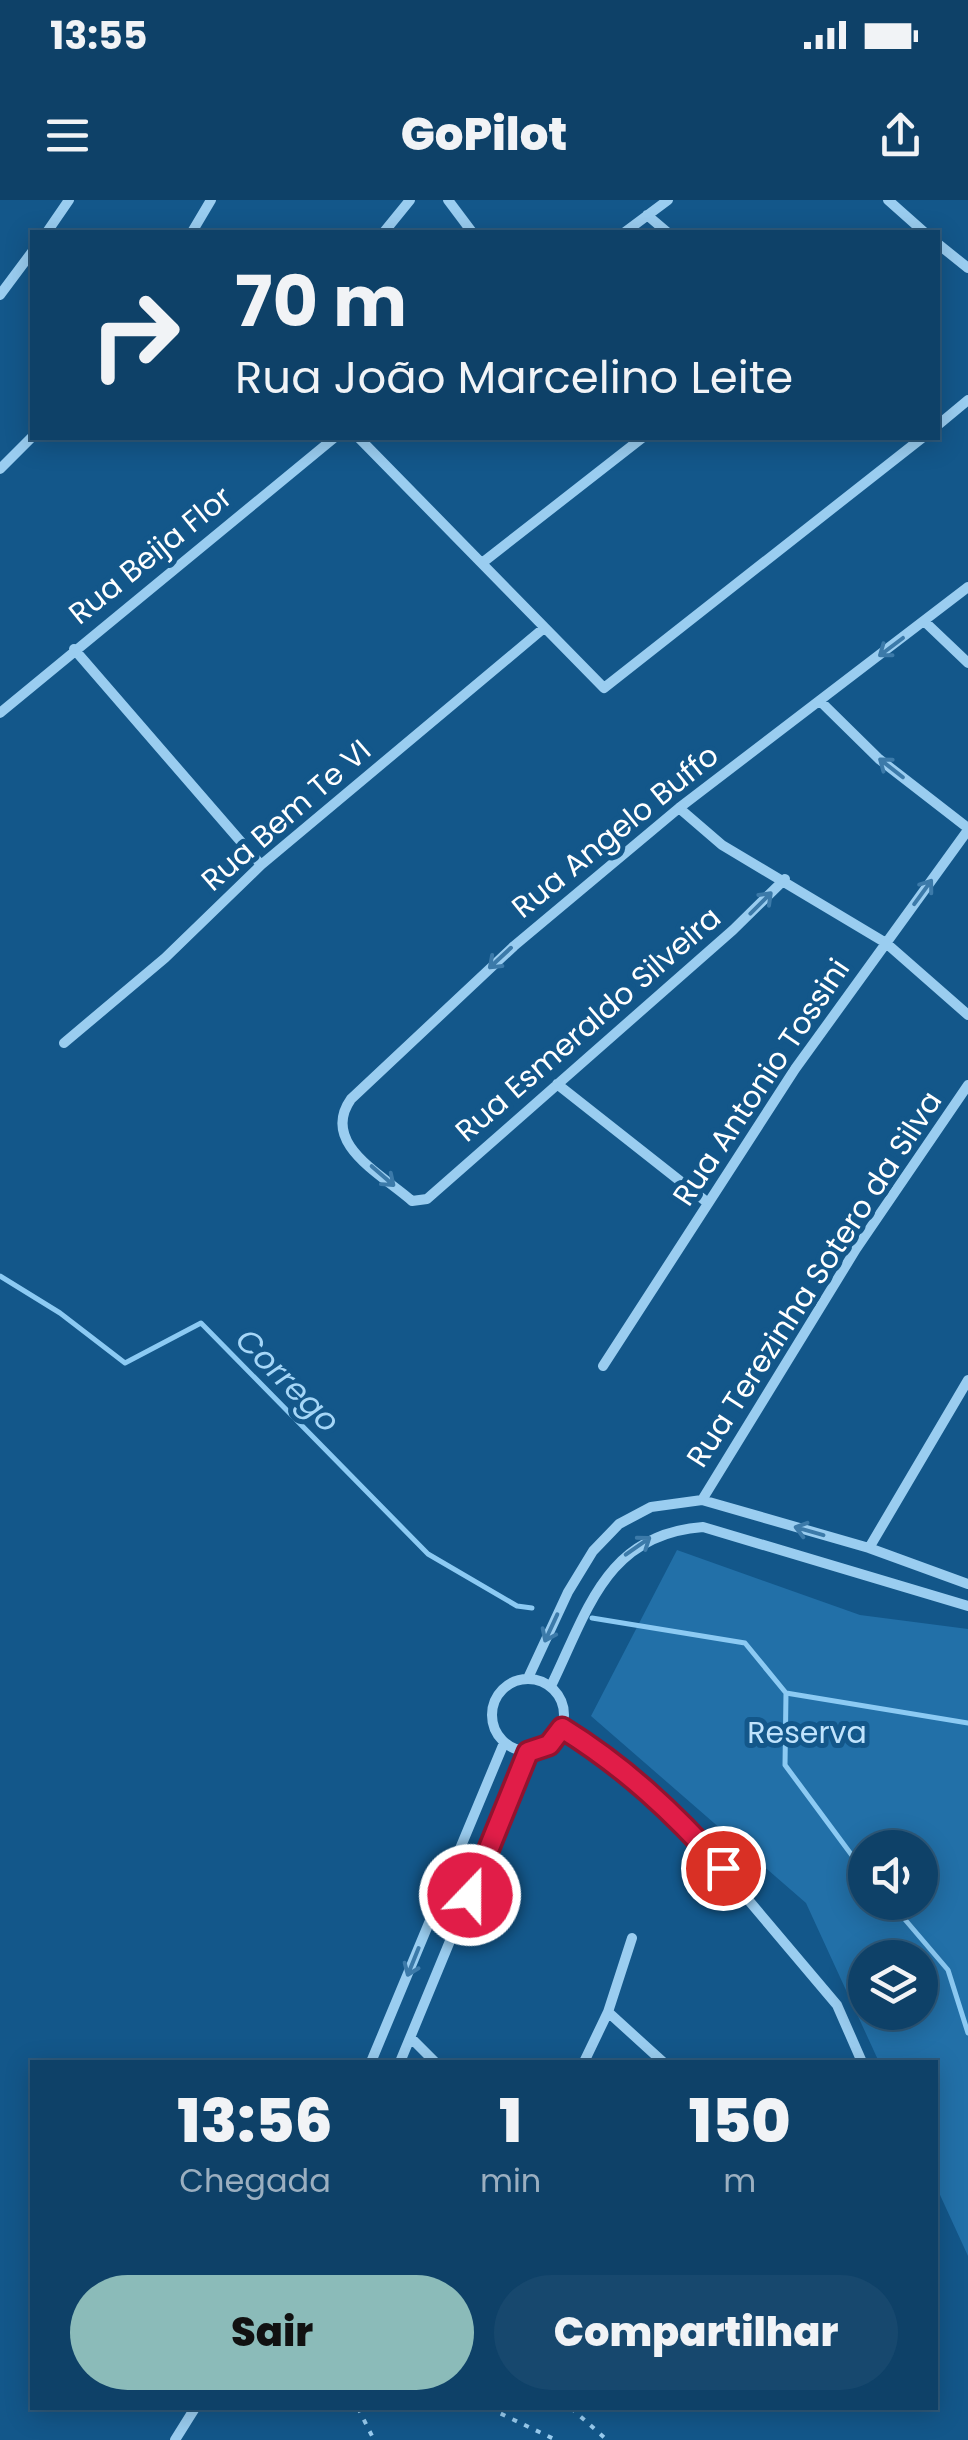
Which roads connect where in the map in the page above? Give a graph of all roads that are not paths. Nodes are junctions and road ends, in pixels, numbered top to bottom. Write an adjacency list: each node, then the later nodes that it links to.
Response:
1 (69, 200): 8 (street)
2 (211, 200): 9 (street)
3 (410, 200): 10 (street)
4 (448, 200): 11 (street)
5 (668, 200): 7 (street)
6 (888, 200): 14 (street)
7 (647, 215): 12 (street); 13 (street)
8 (48, 230)
9 (193, 230)
10 (386, 230)
11 (470, 230)
12 (628, 230)
13 (665, 230)
14 (922, 230)
15 (940, 246): 17 (street)
16 (30, 255): 18 (street)
17 (968, 268)
18 (0, 295)
19 (968, 400): 20 (street)
20 (940, 423)
21 (30, 439): 26 (street)
22 (332, 440): 31 (street, Rua Beija Flor)
23 (364, 440): 27 (street)
24 (639, 440): 27 (street)
25 (916, 440): 30 (street)
26 (0, 468)
27 (482, 563): 30 (street)
28 (968, 587): 29 (street, Rua Angelo Buffo)
29 (924, 621): 32 (street); 33 (street, Rua Angelo Buffo, one-way to 33)
30 (544, 628): 37 (street, Rua Bem Te VI)
31 (74, 649): 34 (street, Rua Beija Flor); 37 (street)
32 (968, 663)
33 (820, 702): 35 (street, Rua Angelo Buffo); 36 (street, one-way to 33)
34 (0, 713)
35 (680, 808): 38 (street); 45 (street, Rua Angelo Buffo, one-way to 45)
36 (968, 829): 39 (street, Rua Antonio Tossini, one-way to 36)
37 (261, 865): 41 (street, Rua Bem Te VI)
38 (786, 879): 39 (street); 42 (street, Rua Esmeraldo Silveira, one-way to 38)
39 (886, 943): 40 (street); 44 (street, Rua Antonio Tossini)
40 (968, 1015)
41 (64, 1043)
42 (558, 1084): 44 (street); 45 (street, Rua Esmeraldo Silveira)
43 (968, 1086): 48 (street, Rua Terezinha Sotero da Silva)
44 (708, 1202): 46 (street, Rua Antonio Tossini)
45 (420, 1203)
46 (603, 1366)
47 (968, 1380): 49 (street)
48 (702, 1500): 49 (street, one-way to 48); 52 (street, one-way to 52)
49 (868, 1548): 50 (street)
50 (968, 1584)
51 (968, 1606): 53 (street, one-way to 51)
52 (528, 1678): 53 (street); 55 (street)
53 (551, 1686): 54 (street)
54 (562, 1728): 56 (street); 65 (street)
55 (504, 1743): 56 (street); 60 (street, one-way to 60)
56 (528, 1752): 59 (street)
57 (632, 1938): 58 (street)
58 (608, 2012): 63 (street); 64 (street)
59 (411, 2038): 61 (street); 62 (street)
60 (373, 2060)
61 (401, 2060)
62 (433, 2060)
63 (585, 2060)
64 (661, 2060)
65 (861, 2060)
66 (194, 2410): 67 (street)
67 (174, 2440)

